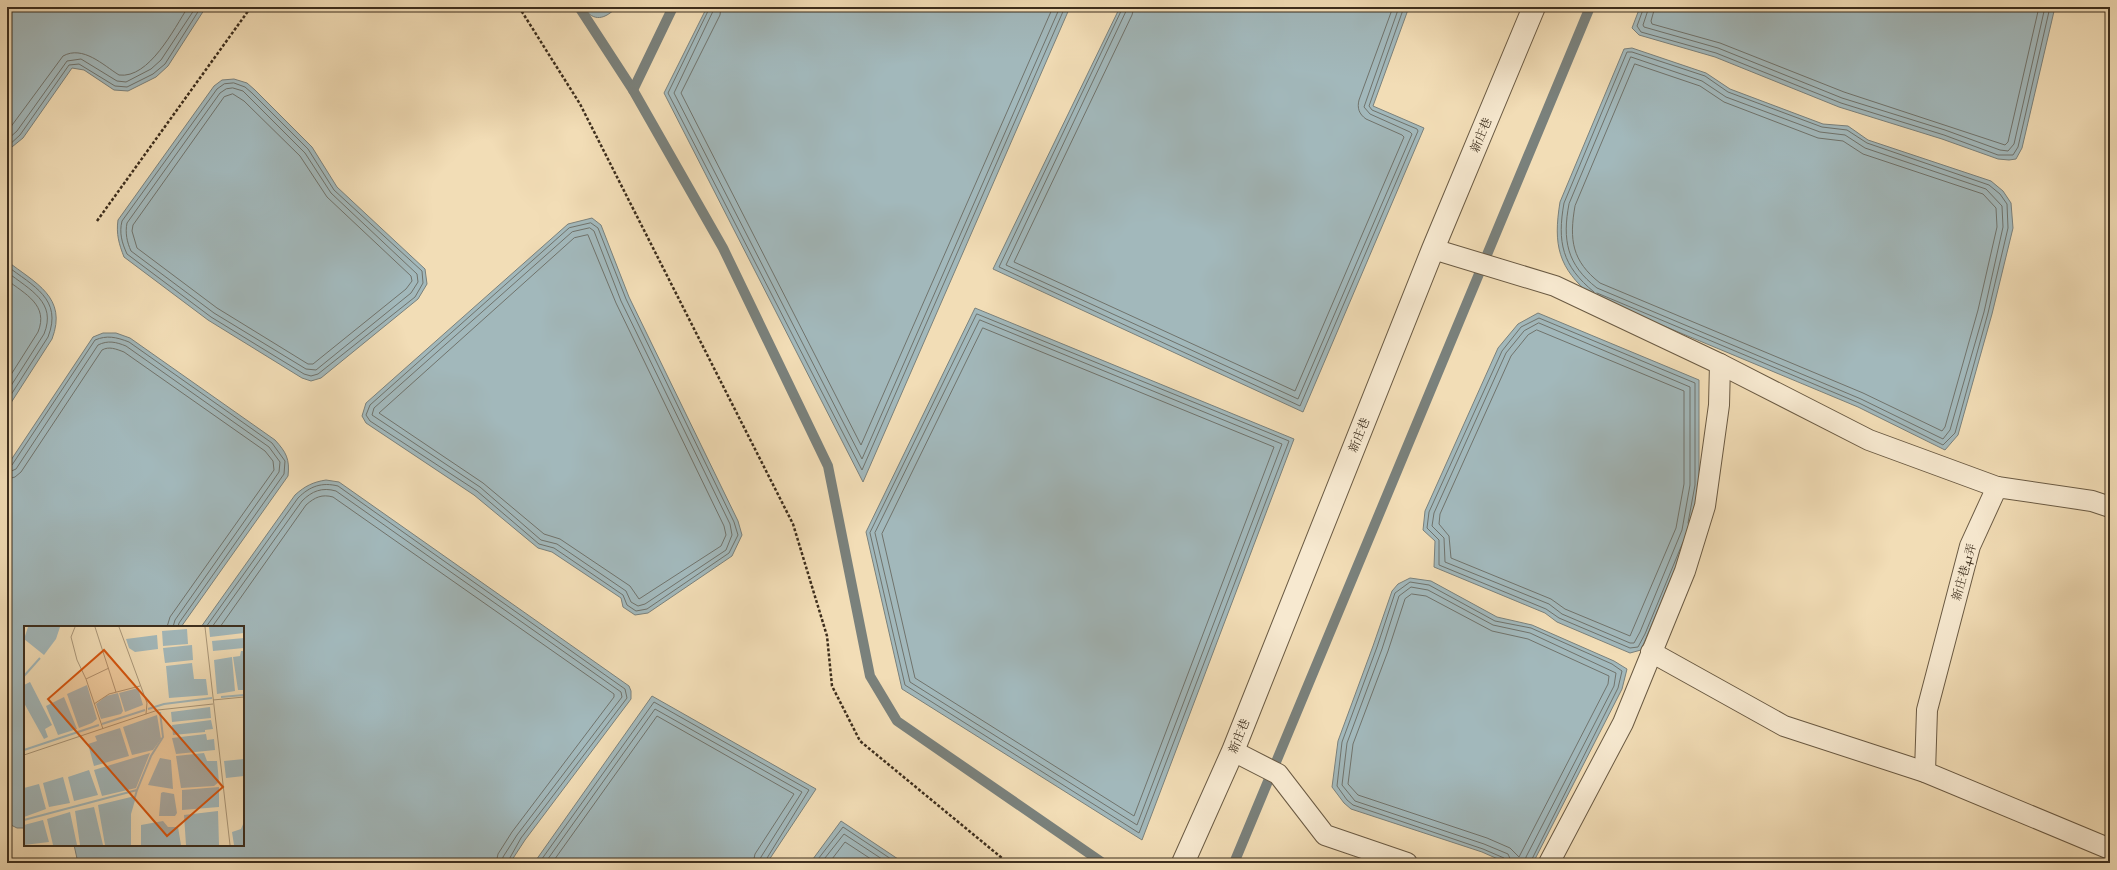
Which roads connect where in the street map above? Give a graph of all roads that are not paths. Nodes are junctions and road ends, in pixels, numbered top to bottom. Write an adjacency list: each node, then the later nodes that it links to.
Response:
1 (1534, 7): 2 (street, 新庄巷)
2 (1433, 249): 3 (lane); 7 (street, 新庄巷)
3 (1720, 364): 4 (lane); 6 (lane)
4 (1997, 487): 5 (lane); 8 (lane, 新庄巷41弄)
5 (2110, 507)
6 (1651, 652): 8 (lane); 12 (lane)
7 (1233, 751): 10 (street, 新庄巷); 11 (lane)
8 (1925, 772): 9 (lane)
9 (2110, 849)
10 (1183, 863)
11 (1407, 863)
12 (1549, 863)

